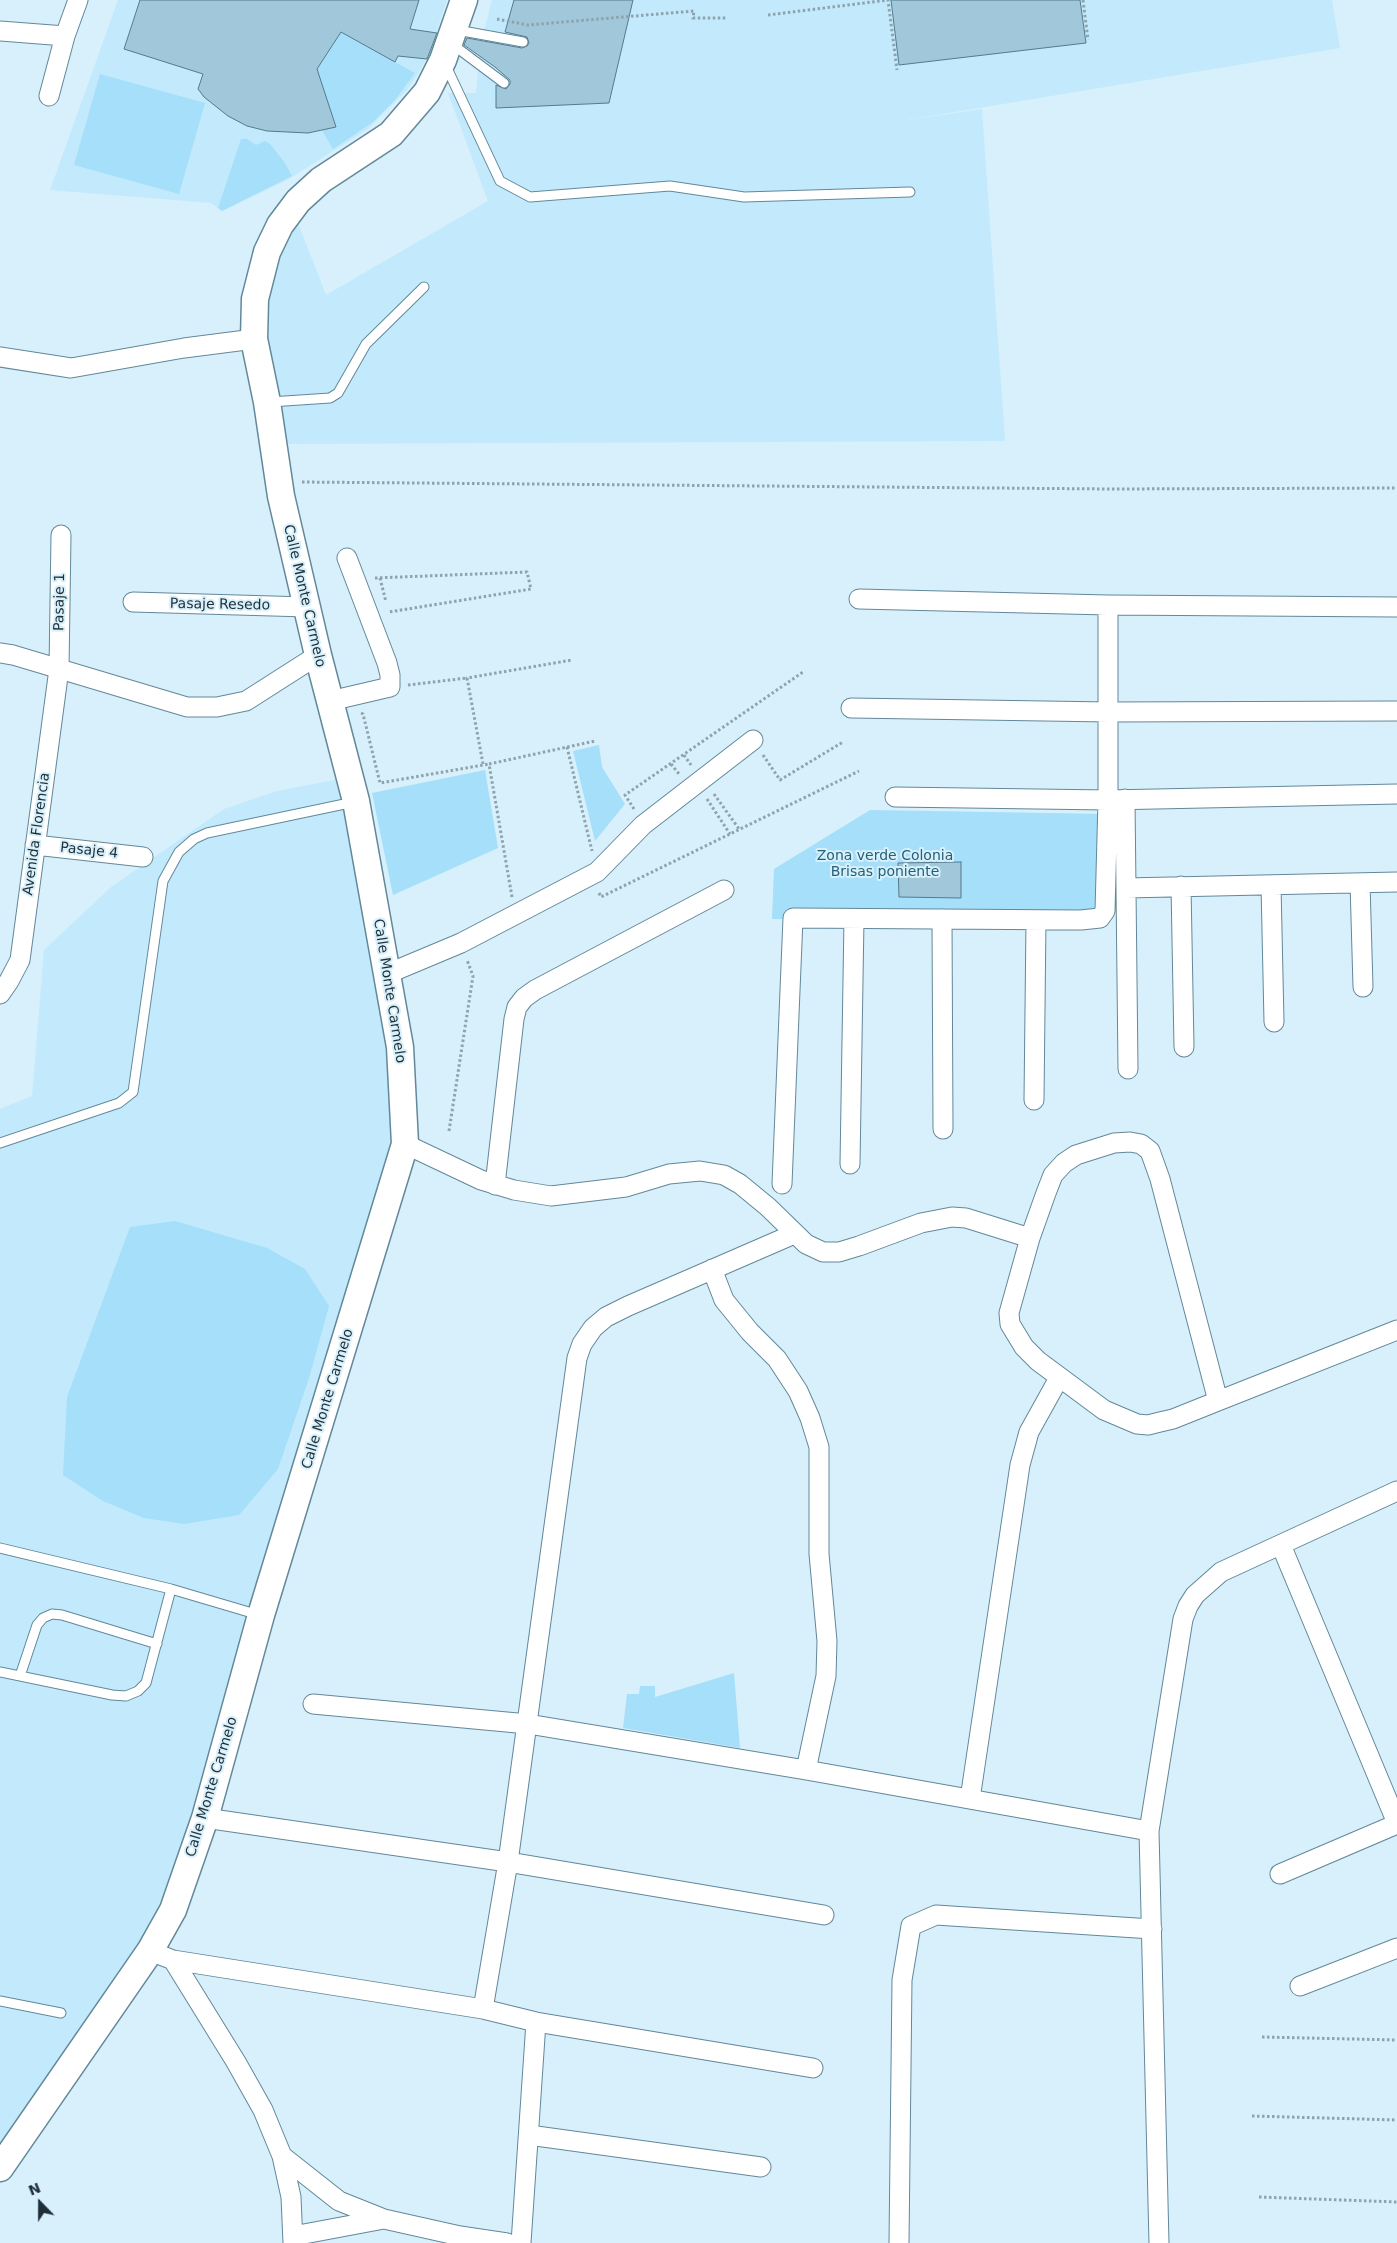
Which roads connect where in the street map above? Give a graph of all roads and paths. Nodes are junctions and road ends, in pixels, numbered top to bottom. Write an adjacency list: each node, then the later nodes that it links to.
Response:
1 (78, 0): 8 (street)
2 (464, 0): 11 (street, Calle Monte Carmelo)
3 (1083, 0): 9 (path)
4 (768, 15): 12 (path)
5 (727, 18): 6 (path)
6 (497, 19)
7 (0, 32): 8 (street)
8 (65, 36): 14 (street)
9 (1088, 40)
10 (523, 42): 11 (lane)
11 (449, 44): 13 (lane); 15 (lane); 17 (street, Calle Monte Carmelo)
12 (897, 70)
13 (504, 84)
14 (49, 96)
15 (910, 192)
16 (424, 287): 19 (lane)
17 (254, 339): 18 (street); 19 (street, Calle Monte Carmelo)
18 (0, 357)
19 (267, 402): 20 (street, Calle Monte Carmelo)
20 (279, 482): 21 (path); 28 (street, Calle Monte Carmelo)
21 (1397, 488)
22 (61, 534): 34 (street, Pasaje 1)
23 (347, 558): 24 (street)
24 (355, 580): 30 (path); 37 (street)
25 (859, 599): 27 (street)
26 (133, 602): 28 (street, Pasaje Resedo)
27 (1108, 606): 29 (street); 41 (street)
28 (307, 607): 32 (street, Calle Monte Carmelo)
29 (1397, 608)
30 (389, 612)
31 (0, 653): 34 (street)
32 (318, 654): 34 (street); 38 (street, Calle Monte Carmelo)
33 (572, 660): 36 (path)
34 (59, 669): 57 (street, Avenida Florencia)
35 (803, 672): 42 (path)
36 (467, 678): 37 (path); 47 (path)
37 (390, 687): 38 (street)
38 (338, 699): 47 (path); 53 (street, Calle Monte Carmelo)
39 (851, 708): 41 (street)
40 (1397, 711): 41 (street)
41 (1109, 712): 52 (street)
42 (738, 717): 43 (path); 54 (path)
43 (753, 740): 45 (path); 54 (street)
44 (596, 741): 46 (path)
45 (843, 742)
46 (567, 747): 48 (path); 59 (path)
47 (484, 764): 48 (path)
48 (489, 764): 67 (path)
49 (859, 771): 55 (path)
50 (1397, 794): 52 (street)
51 (895, 797): 52 (street)
52 (1117, 800): 64 (street); 70 (street)
53 (356, 801): 72 (street, Calle Monte Carmelo); 81 (lane)
54 (643, 825): 59 (street)
55 (740, 829): 56 (path); 56 (path)
56 (730, 834): 66 (path)
57 (35, 845): 58 (street, Pasaje 4); 74 (street, Avenida Florencia)
58 (143, 857)
59 (598, 872): 67 (street)
60 (1397, 882): 61 (street)
61 (1360, 883): 62 (street); 73 (street)
62 (1271, 885): 63 (street); 75 (street)
63 (1182, 886): 64 (street); 76 (street)
64 (1126, 888): 77 (street)
65 (724, 890): 85 (street)
66 (610, 892)
67 (515, 915): 71 (street)
68 (854, 919): 69 (street); 83 (street); 84 (street)
69 (942, 919): 70 (street); 79 (street)
70 (1036, 920): 78 (street)
71 (461, 943): 72 (street); 80 (path)
72 (387, 974): 82 (street, Calle Monte Carmelo)
73 (1363, 986)
74 (0, 994)
75 (1274, 1022)
76 (1184, 1047)
77 (1128, 1068)
78 (1034, 1100)
79 (943, 1129)
80 (448, 1131)
81 (0, 1143)
82 (405, 1144): 85 (street); 96 (street, Calle Monte Carmelo)
83 (850, 1164)
84 (782, 1184)
85 (495, 1185): 86 (street)
86 (794, 1234): 87 (street); 88 (street)
87 (1030, 1238): 90 (street); 91 (street)
88 (712, 1269): 101 (street); 102 (street)
89 (1397, 1330): 91 (street)
90 (1059, 1378): 91 (street); 103 (street)
91 (1218, 1401)
92 (1397, 1491): 93 (street)
93 (1281, 1545): 105 (street); 106 (street)
94 (0, 1548): 95 (lane)
95 (171, 1589): 96 (lane); 97 (lane)
96 (261, 1615): 104 (street, Calle Monte Carmelo)
97 (157, 1644): 99 (lane); 99 (lane)
98 (0, 1672): 99 (lane)
99 (20, 1676)
100 (313, 1704): 101 (street)
101 (528, 1724): 102 (street); 107 (street)
102 (806, 1770): 103 (street)
103 (970, 1799): 106 (street)
104 (205, 1818): 107 (street); 112 (street, Calle Monte Carmelo)
105 (1397, 1824): 108 (street)
106 (1149, 1831): 110 (street)
107 (508, 1862): 109 (street); 115 (street)
108 (1280, 1874)
109 (824, 1915)
110 (1152, 1929): 134 (street); 135 (street)
111 (1397, 1948): 113 (street)
112 (162, 1956): 115 (street); 124 (street); 125 (street, Calle Monte Carmelo)
113 (1300, 1986)
114 (0, 2001): 116 (lane)
115 (483, 2009): 117 (street)
116 (61, 2013)
117 (536, 2022): 120 (street); 123 (street)
118 (1262, 2037): 119 (path)
119 (1397, 2040)
120 (813, 2068)
121 (1252, 2116): 122 (path)
122 (1397, 2120)
123 (529, 2136): 126 (street); 133 (street)
124 (282, 2156): 129 (street); 131 (street)
125 (0, 2168)
126 (761, 2168)
127 (1259, 2197): 128 (path)
128 (1397, 2202)
129 (384, 2219): 130 (street); 131 (street)
130 (460, 2239): 132 (street)
131 (293, 2240)
132 (507, 2243)
133 (521, 2243)
134 (899, 2243)
135 (1159, 2243)

